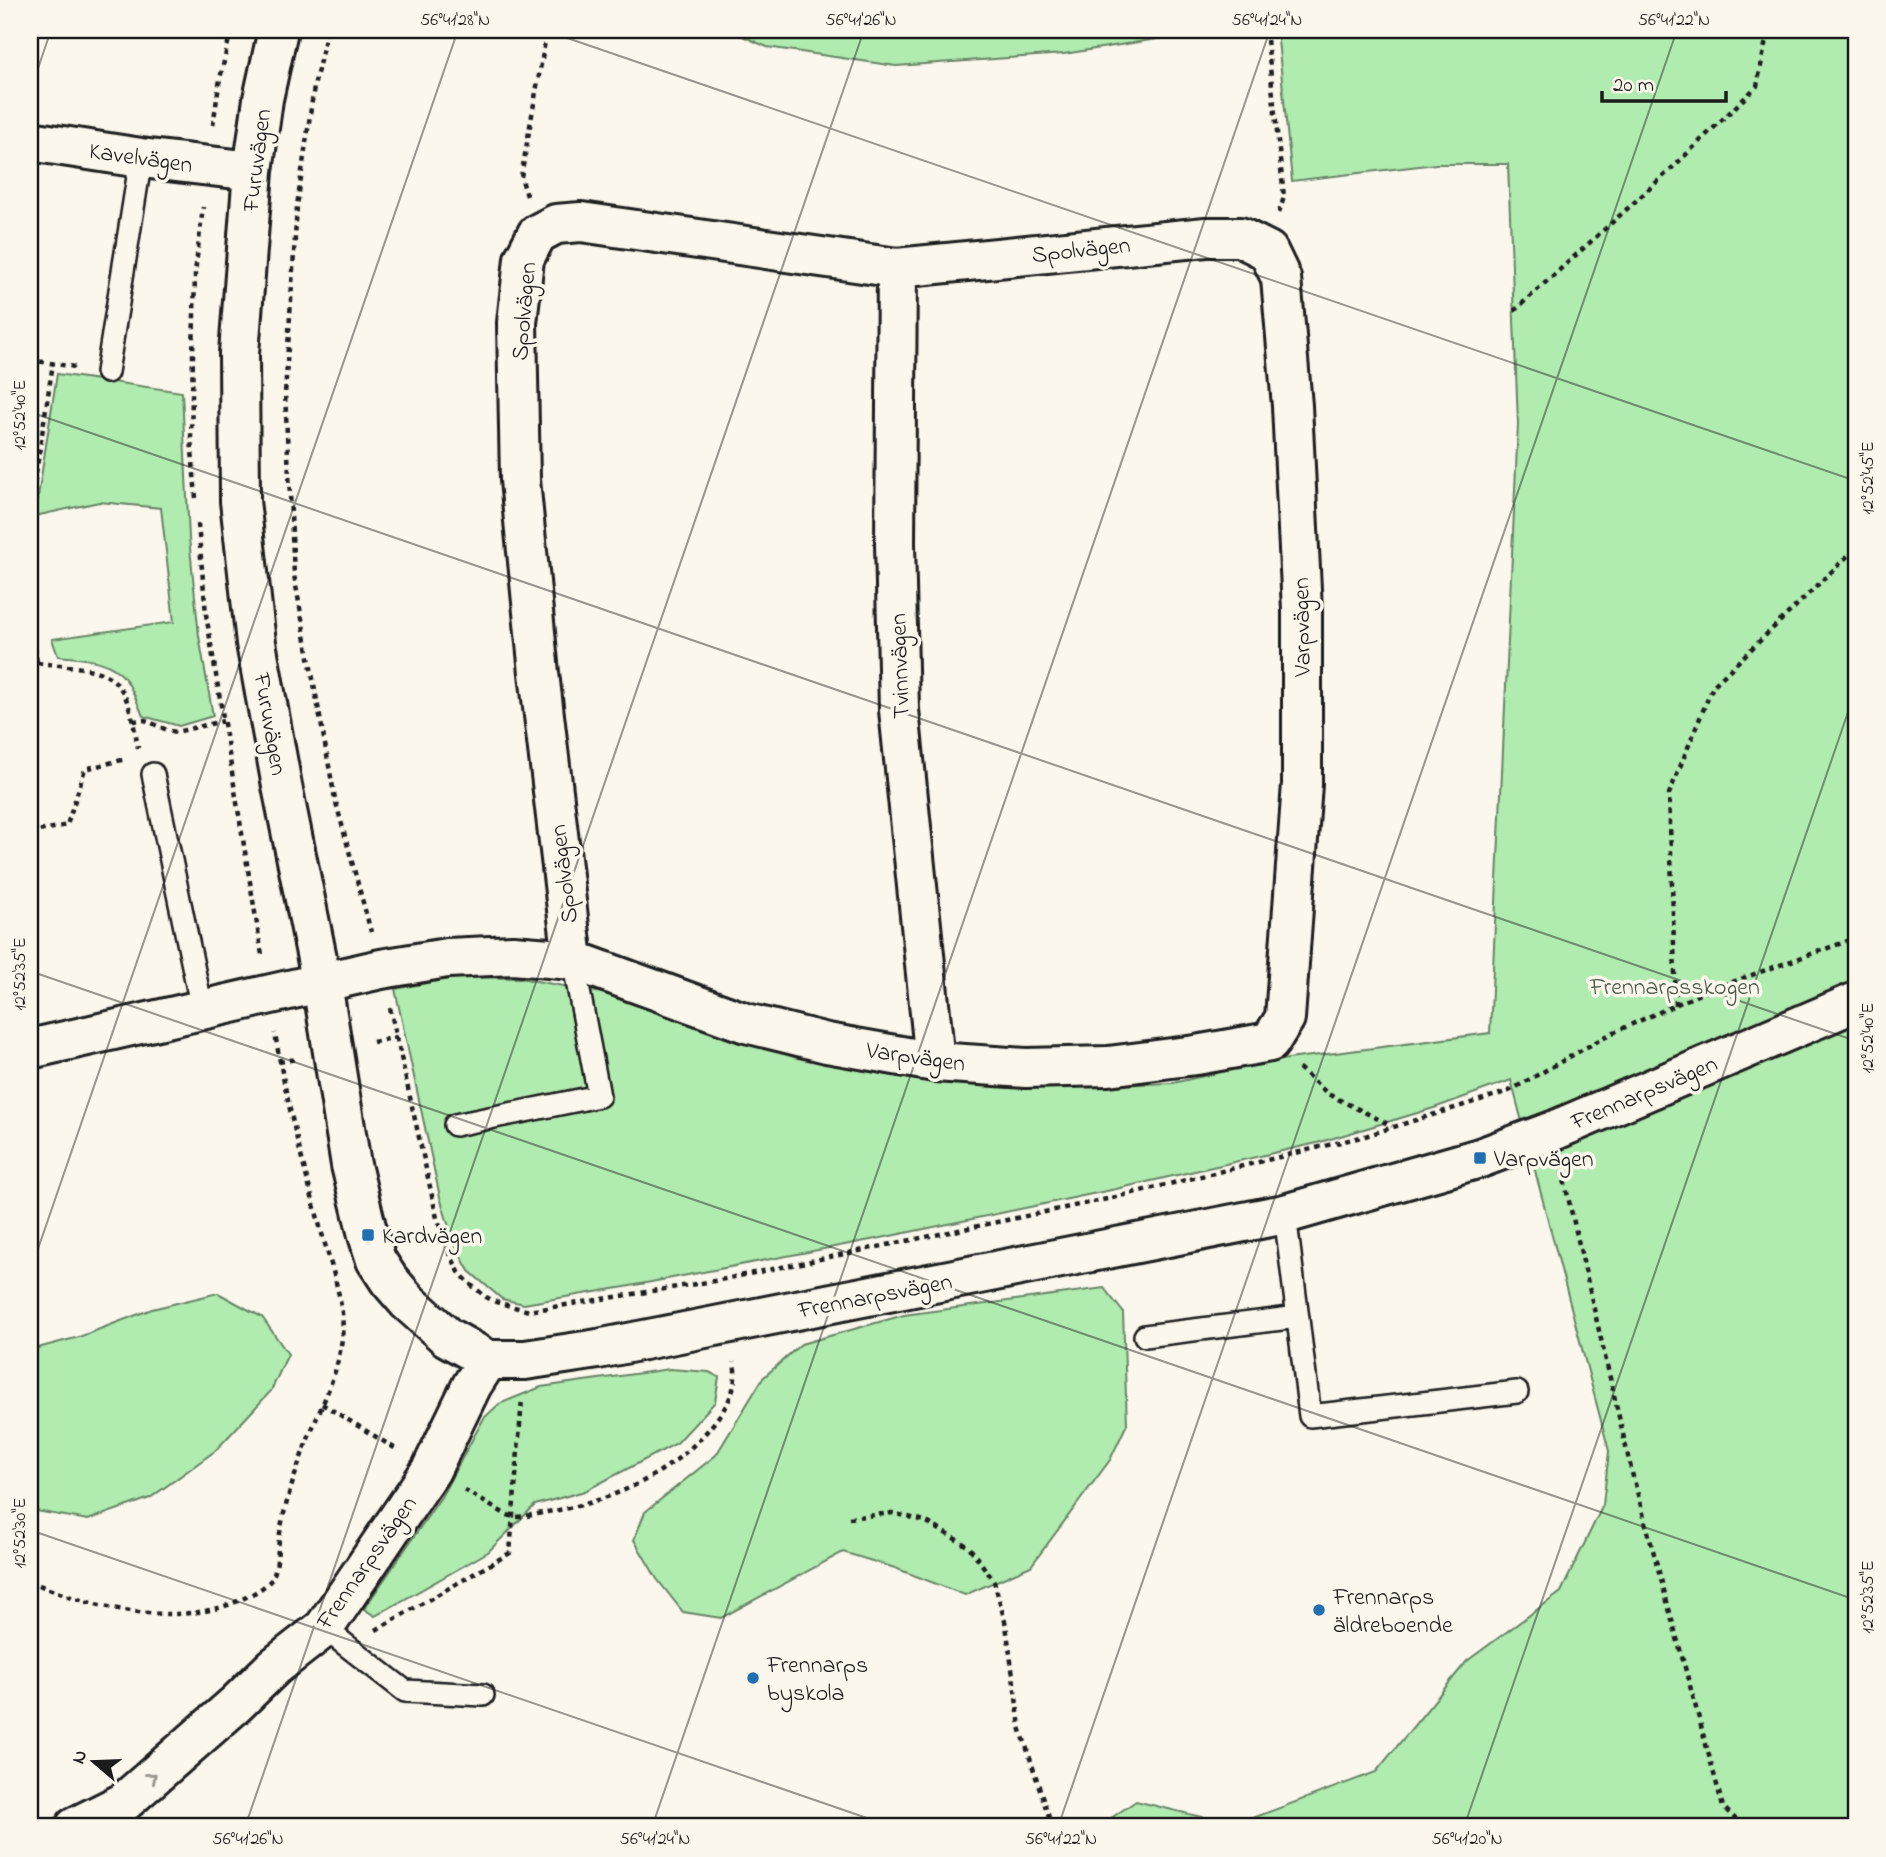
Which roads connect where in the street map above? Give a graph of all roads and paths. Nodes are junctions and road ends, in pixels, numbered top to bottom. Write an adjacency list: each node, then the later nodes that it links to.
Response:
1 (231, 30): 11 (path)
2 (278, 30): 12 (street, Furuvägen)
3 (327, 30): 34 (path)
4 (547, 30): 13 (path)
5 (874, 30): 6 (path)
6 (954, 30)
7 (1266, 30): 14 (path)
8 (1768, 30): 16 (path)
9 (30, 141): 10 (street, Kavelvägen)
10 (141, 158): 11 (street, Kavelvägen); 19 (lane)
11 (208, 165): 12 (street, Kavelvägen); 21 (path)
12 (253, 171): 35 (street, Furuvägen)
13 (537, 234): 15 (street, Spolvägen); 33 (street, Spolvägen)
14 (1268, 251): 15 (street, Spolvägen); 40 (street, Varpvägen)
15 (897, 268): 42 (street, Tvinnvägen)
16 (1514, 311)
17 (30, 360): 18 (path)
18 (53, 363): 19 (path); 20 (path)
19 (107, 372)
20 (30, 492)
21 (197, 506)
22 (198, 519): 28 (path)
23 (1856, 548): 38 (path)
24 (30, 617): 25 (path)
25 (37, 663): 26 (path); 27 (path)
26 (30, 668)
27 (133, 721): 28 (path); 29 (path)
28 (223, 721): 36 (path)
29 (139, 756): 30 (path); 31 (path)
30 (153, 774): 39 (lane)
31 (30, 833)
32 (1856, 938): 38 (path)
33 (573, 960): 34 (street, Varpvägen); 42 (street, Varpvägen); 43 (lane)
34 (381, 969): 35 (street, Varpvägen); 48 (path)
35 (322, 984): 36 (street); 52 (street, Furuvägen)
36 (268, 994): 39 (street); 54 (path)
37 (1856, 1002): 45 (street, Frennarpsvägen)
38 (1676, 1005): 44 (path)
39 (202, 1009): 41 (street)
40 (1270, 1042): 42 (street, Varpvägen); 44 (path)
41 (30, 1049)
42 (936, 1062)
43 (455, 1125)
44 (1393, 1127): 47 (path)
45 (1553, 1131): 46 (street, Frennarpsvägen); 63 (path)
46 (1285, 1214): 49 (lane); 50 (street, Frennarpsvägen)
47 (720, 1280): 48 (path); 50 (path)
48 (528, 1311): 52 (path)
49 (1298, 1317): 51 (lane); 53 (lane)
50 (726, 1324): 52 (street, Frennarpsvägen); 56 (path)
51 (1145, 1336)
52 (506, 1360): 55 (street, Frennarpsvägen); 56 (path)
53 (1517, 1392)
54 (322, 1404): 55 (path); 58 (path)
55 (430, 1470): 56 (path); 59 (street, Frennarpsvägen)
56 (512, 1517): 59 (path)
57 (849, 1518): 62 (path)
58 (30, 1581)
59 (336, 1637): 60 (lane); 61 (street, Frennarpsvägen, one-way to 59)
60 (483, 1695)
61 (75, 1827)
62 (1052, 1827)
63 (1744, 1827)

